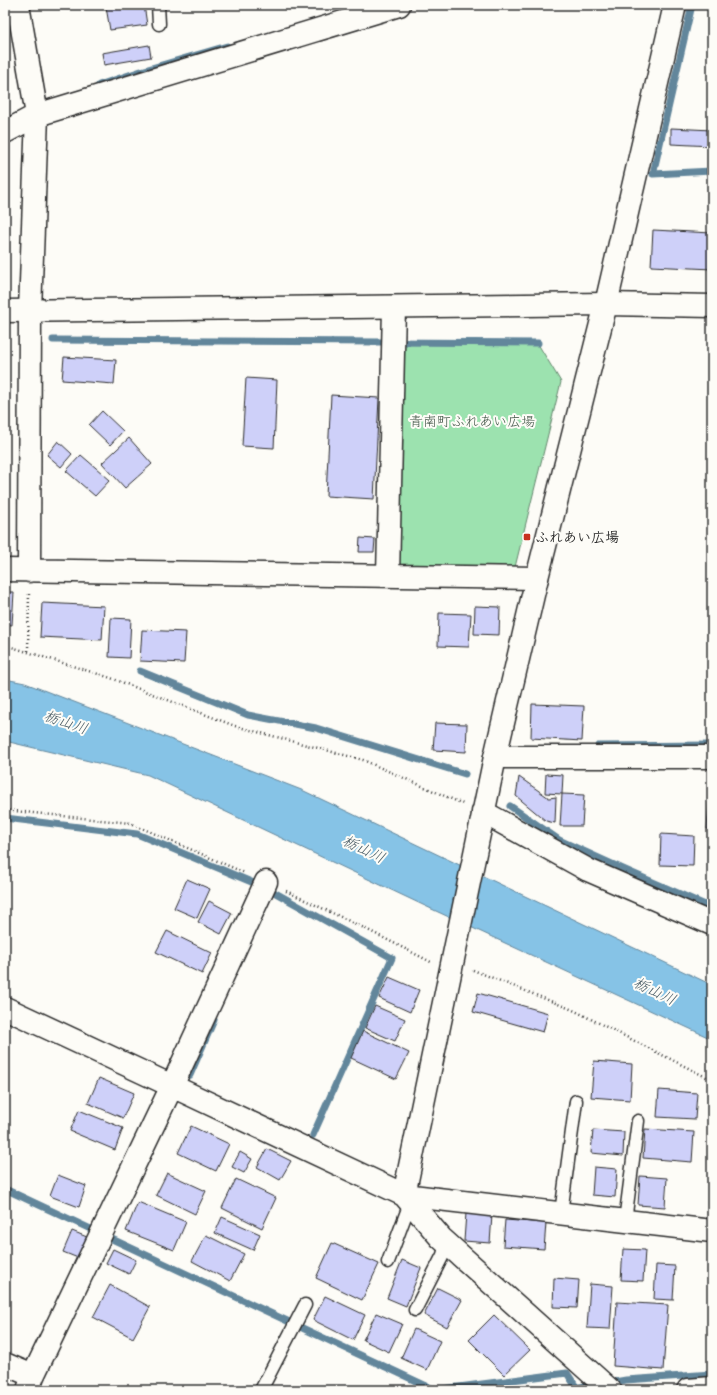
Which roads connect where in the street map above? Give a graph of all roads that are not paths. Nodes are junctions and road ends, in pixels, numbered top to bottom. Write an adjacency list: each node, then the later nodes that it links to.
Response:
1 (18, 5): 6 (street)
2 (158, 5): 5 (lane)
3 (399, 5): 6 (street)
4 (675, 5): 8 (street)
5 (159, 24)
6 (37, 115): 7 (street); 12 (street)
7 (5, 132)
8 (606, 304): 9 (street); 10 (street); 16 (street)
9 (712, 306)
10 (394, 307): 12 (street); 15 (street)
11 (5, 311): 12 (street)
12 (30, 311): 14 (street)
13 (5, 570): 14 (street)
14 (29, 571): 15 (street)
15 (388, 576): 16 (street)
16 (537, 578): 18 (street)
17 (712, 757): 18 (street)
18 (494, 758): 19 (street)
19 (477, 816): 21 (street); 26 (street)
20 (266, 882): 23 (street)
21 (712, 924)
22 (5, 1008): 23 (street)
23 (172, 1086): 26 (street); 35 (street)
24 (576, 1101): 27 (lane)
25 (638, 1121): 28 (lane)
26 (407, 1199): 27 (street); 30 (street); 31 (lane)
27 (561, 1213): 28 (street)
28 (625, 1221): 29 (street)
29 (712, 1231)
30 (446, 1243): 33 (lane); 36 (street)
31 (388, 1262)
32 (305, 1306): 38 (lane)
33 (416, 1310)
34 (5, 1364): 35 (street)
35 (31, 1383)
36 (602, 1383)
37 (712, 1388): 39 (street)
38 (261, 1390)
39 (688, 1390)

